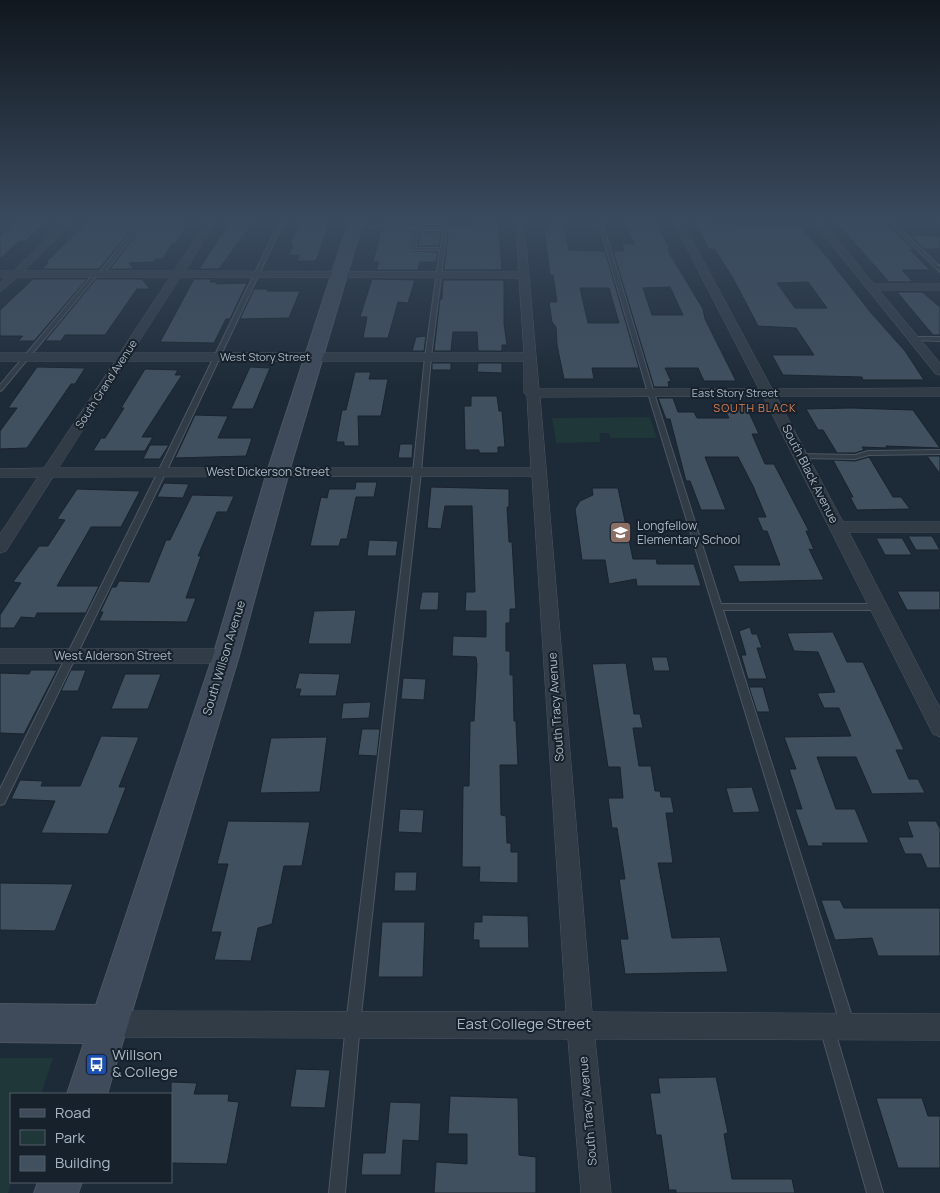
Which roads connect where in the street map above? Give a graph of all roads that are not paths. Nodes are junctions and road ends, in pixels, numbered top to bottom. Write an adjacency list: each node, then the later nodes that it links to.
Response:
1 (13, 277): 13 (street)
2 (96, 277): 17 (lane)
3 (174, 277): 18 (street, South Grand Avenue)
4 (255, 277): 19 (lane)
5 (338, 277): 20 (main road, South Willson Avenue)
6 (440, 277): 21 (lane)
7 (523, 277): 22 (street, South Tracy Avenue)
8 (617, 277): 27 (lane)
9 (707, 277): 28 (street, South Black Avenue)
10 (864, 277): 11 (street)
11 (872, 286): 12 (street); 14 (street)
12 (940, 287)
13 (0, 289)
14 (914, 339): 15 (lane); 23 (street)
15 (940, 339)
16 (0, 356): 17 (street, West Story Street)
17 (27, 356): 18 (street, West Story Street); 24 (lane)
18 (124, 356): 19 (street, West Story Street); 32 (street, South Grand Avenue)
19 (217, 356): 20 (street, West Story Street); 33 (lane)
20 (315, 356): 21 (street, West Story Street); 34 (main road, South Willson Avenue)
21 (428, 356): 22 (street, West Story Street); 35 (lane)
22 (529, 356): 26 (street, South Tracy Avenue)
23 (940, 371)
24 (0, 389)
25 (940, 392): 28 (street, East Story Street)
26 (531, 393): 27 (street, East Story Street); 36 (street, South Tracy Avenue)
27 (651, 393): 28 (street, East Story Street); 40 (lane)
28 (768, 393): 30 (street, South Black Avenue)
29 (940, 452): 30 (lane)
30 (801, 456): 37 (street, South Black Avenue)
31 (0, 472): 32 (street, West Dickerson Street)
32 (49, 472): 33 (street, West Dickerson Street); 39 (street, South Grand Avenue)
33 (162, 472): 34 (street, West Dickerson Street); 43 (lane)
34 (278, 472): 35 (street, West Dickerson Street); 44 (main road, South Willson Avenue)
35 (417, 472): 36 (street, West Dickerson Street); 49 (lane)
36 (537, 472): 50 (street, South Tracy Avenue)
37 (838, 527): 38 (street); 41 (street, South Black Avenue)
38 (940, 527)
39 (0, 547)
40 (718, 607): 41 (lane); 51 (lane)
41 (879, 607): 45 (street, South Black Avenue)
42 (0, 656): 43 (street, West Alderson Street)
43 (70, 656): 44 (street, West Alderson Street); 46 (lane)
44 (226, 656): 48 (main road, South Willson Avenue)
45 (940, 728)
46 (0, 800)
47 (0, 1023): 48 (main road)
48 (108, 1024): 49 (street, East College Street); 53 (main road, South Willson Avenue)
49 (353, 1024): 50 (street, East College Street); 54 (lane)
50 (580, 1024): 51 (street, East College Street); 55 (street, South Tracy Avenue)
51 (837, 1026): 52 (street, East College Street); 56 (lane)
52 (940, 1027)
53 (87, 1093)
54 (337, 1193)
55 (596, 1193)
56 (874, 1193)

